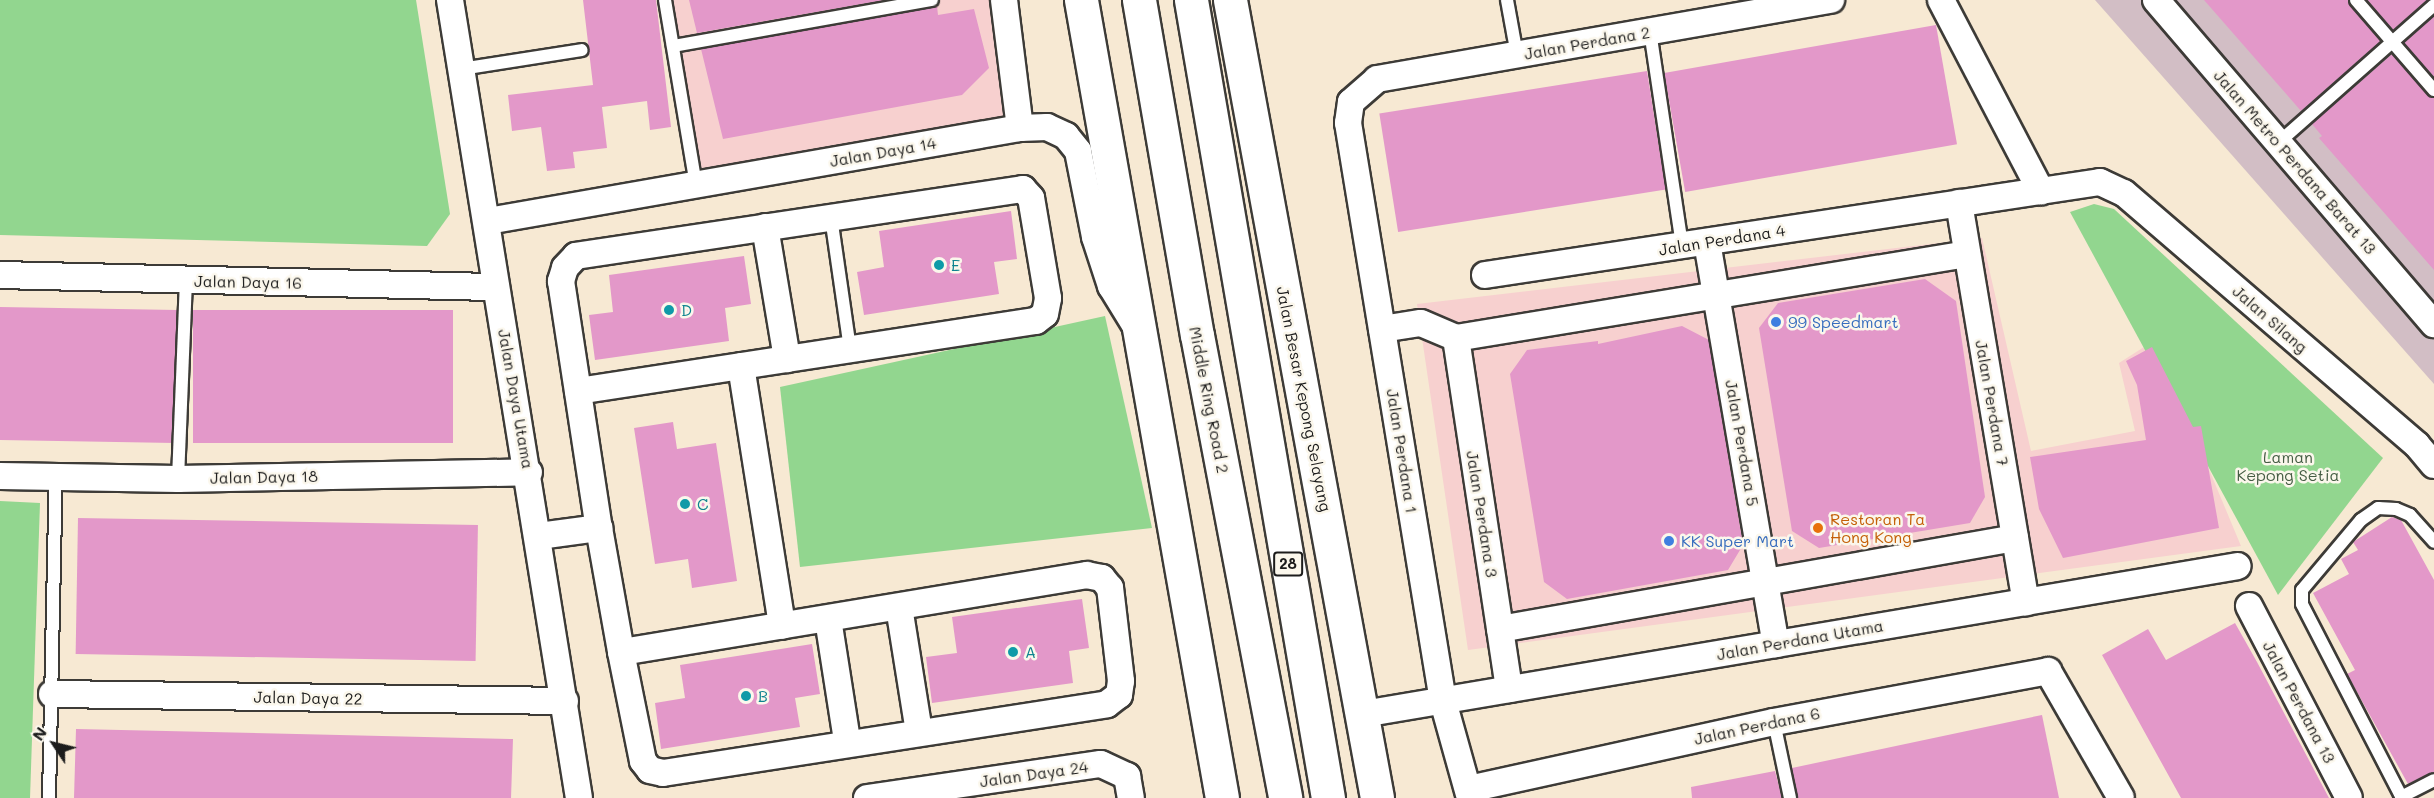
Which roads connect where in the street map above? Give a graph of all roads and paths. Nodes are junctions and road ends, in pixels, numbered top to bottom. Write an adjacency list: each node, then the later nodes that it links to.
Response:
1 (450, 0): 20 (street, Jalan Daya Utama)
2 (665, 0): 17 (lane)
3 (932, 0): 17 (lane)
4 (1005, 0): 23 (street)
5 (1081, 0): 41 (main road)
6 (1139, 0): 84 (main road, Middle Ring Road 2)
7 (1191, 0): 85 (main road, 28)
8 (1230, 0): 71 (main road, Jalan Besar Kepong Selayang)
9 (1507, 0): 19 (lane)
10 (1831, 0): 15 (street, Jalan Perdana 2)
11 (1941, 0): 27 (street)
12 (2156, 0): 24 (street, Jalan Metro Perdana Barat 13)
13 (2356, 0): 16 (lane)
14 (2434, 5): 16 (lane)
15 (1650, 31): 19 (street, Jalan Perdana 2); 32 (lane)
16 (2392, 42): 21 (lane); 24 (lane)
17 (673, 46): 26 (lane)
18 (582, 50): 20 (lane)
19 (1517, 55): 22 (street, Jalan Perdana 2)
20 (461, 69): 30 (street, Jalan Daya Utama)
21 (2434, 90)
22 (1351, 102): 40 (street, Jalan Perdana 1)
23 (1020, 128): 26 (street, Jalan Daya 14); 41 (street, Jalan Daya 14)
24 (2278, 143): 39 (street, Jalan Metro Perdana Barat 13)
25 (2100, 182): 27 (street, Jalan Perdana 4); 47 (street, Jalan Silang)
26 (696, 185): 30 (street, Jalan Daya 14)
27 (2041, 191): 28 (street, Jalan Perdana 4)
28 (1959, 203): 32 (street, Jalan Perdana 4); 33 (street, Jalan Perdana 7)
29 (831, 217): 31 (street); 43 (lane); 43 (street)
30 (488, 221): 37 (street, Jalan Daya Utama)
31 (765, 227): 44 (street); 46 (street)
32 (1695, 244): 35 (street, Jalan Perdana 4); 38 (street, Jalan Perdana 5)
33 (1967, 254): 38 (street); 55 (street, Jalan Perdana 7)
34 (0, 275): 36 (street, Jalan Daya 16)
35 (1485, 276)
36 (186, 281): 37 (street, Jalan Daya 16); 52 (lane)
37 (496, 286): 49 (street, Jalan Daya Utama)
38 (1716, 295): 42 (street); 58 (street, Jalan Perdana 5)
39 (2434, 324)
40 (1382, 329): 42 (street); 69 (street, Jalan Perdana 1)
41 (1140, 332): 83 (main road)
42 (1456, 338): 64 (street, Jalan Perdana 3)
43 (850, 349): 44 (street)
44 (787, 359): 45 (street)
45 (741, 366): 46 (street); 63 (street)
46 (578, 391): 53 (street)
47 (2425, 439): 48 (street, Jalan Silang)
48 (2434, 465)
49 (529, 472): 52 (street, Jalan Daya 18); 54 (street, Jalan Daya Utama)
50 (0, 476): 51 (street, Jalan Daya 18)
51 (56, 477): 52 (street, Jalan Daya 18); 68 (lane)
52 (178, 479)
53 (600, 528): 54 (street); 66 (street)
54 (539, 536): 70 (street, Jalan Daya Utama)
55 (2015, 538): 58 (street); 59 (street, Jalan Perdana 7)
56 (2434, 542): 79 (lane)
57 (2238, 566): 59 (street, Jalan Perdana Utama)
58 (1766, 582): 64 (street); 65 (street, Jalan Perdana 5)
59 (2026, 602): 65 (street, Jalan Perdana Utama)
60 (2249, 606): 89 (street, Jalan Perdana 13)
61 (899, 607): 62 (street); 73 (street); 73 (street)
62 (828, 619): 63 (street); 74 (street)
63 (782, 626): 66 (street)
64 (1500, 629): 67 (street, Jalan Perdana 3)
65 (1776, 644): 67 (street, Jalan Perdana Utama)
66 (621, 652): 74 (street)
67 (1509, 689): 69 (street, Jalan Perdana Utama)
68 (52, 694): 70 (street, Jalan Daya 22); 80 (lane)
69 (1443, 700): 71 (street, Jalan Perdana Utama); 78 (street, Jalan Perdana 1)
70 (565, 701): 81 (street, Jalan Daya Utama)
71 (1363, 714): 86 (main road, Jalan Besar Kepong Selayang)
72 (1774, 722): 78 (street, Jalan Perdana 6); 87 (lane); 88 (street, Jalan Perdana 6)
73 (919, 732): 74 (street)
74 (847, 741)
75 (2434, 780): 79 (lane)
76 (1129, 787): 77 (street, Jalan Daya 24)
77 (924, 794): 82 (street, Jalan Daya 24)
78 (1469, 794)
79 (2402, 797)
80 (49, 798)
81 (579, 798)
82 (867, 798)
83 (1222, 798)
84 (1285, 798)
85 (1328, 798)
86 (1377, 798)
87 (1790, 798)
88 (2121, 798)
89 (2349, 798)

